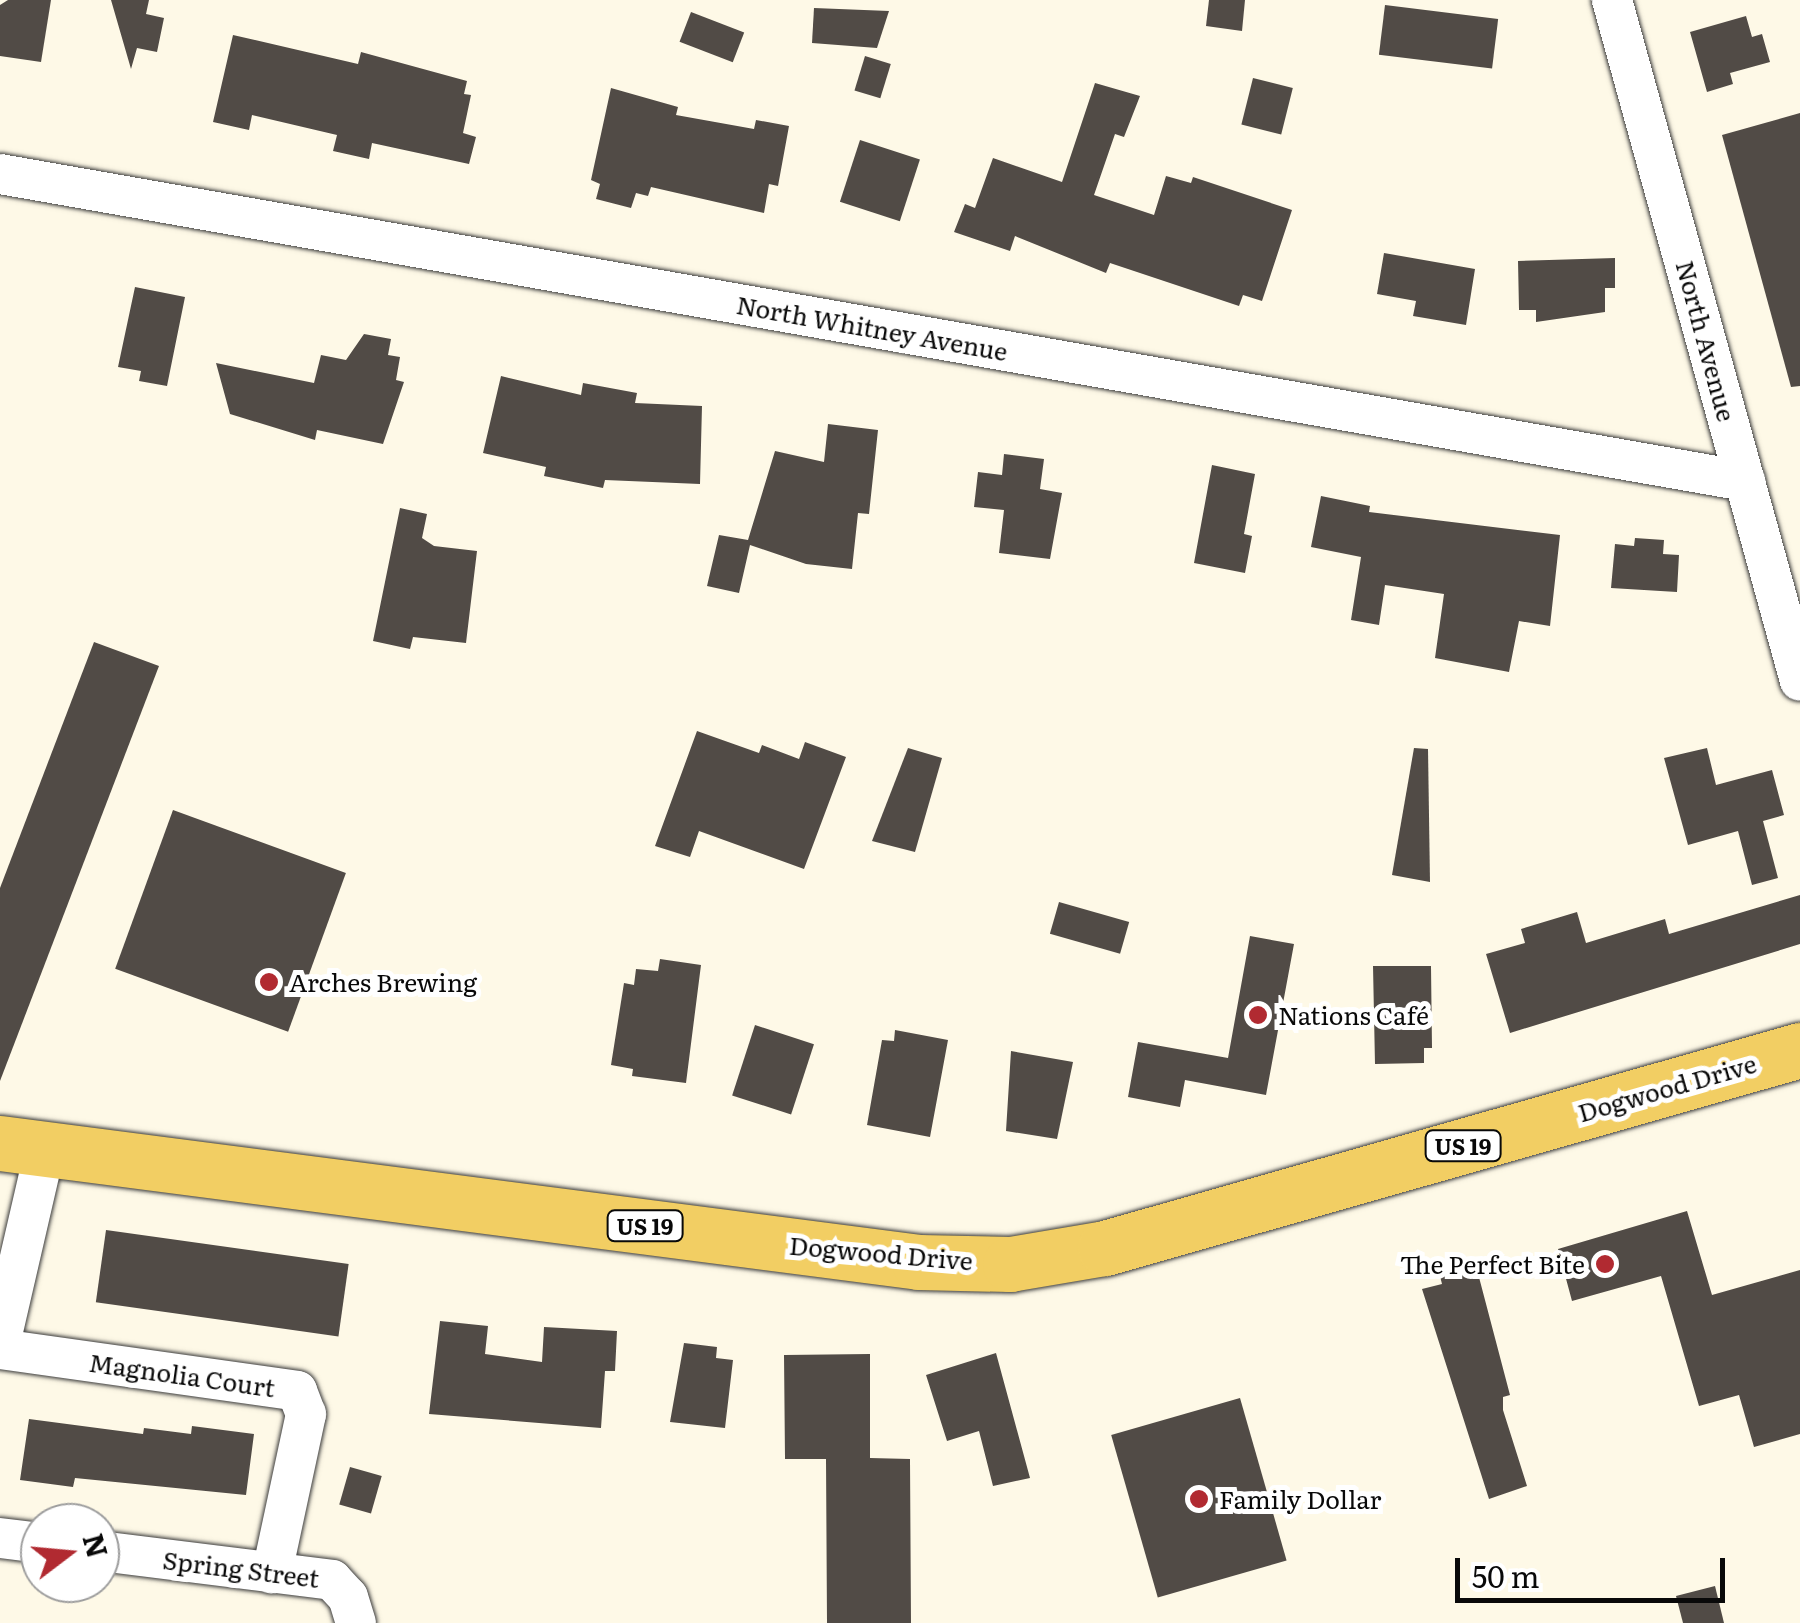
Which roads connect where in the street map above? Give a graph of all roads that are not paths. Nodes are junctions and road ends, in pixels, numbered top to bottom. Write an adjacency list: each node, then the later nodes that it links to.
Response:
1 (1612, 0): 3 (street, North Avenue)
2 (0, 174): 3 (street, North Whitney Avenue)
3 (1745, 481): 4 (street, North Avenue)
4 (1800, 682)
5 (1800, 1050): 6 (main road, Dogwood Drive / US 19)
6 (22, 1146): 7 (street)
7 (0, 1346): 9 (street, Magnolia Court)
8 (120, 1553): 9 (street, Spring Street)
9 (272, 1572): 10 (street, Spring Street)
10 (356, 1623)

